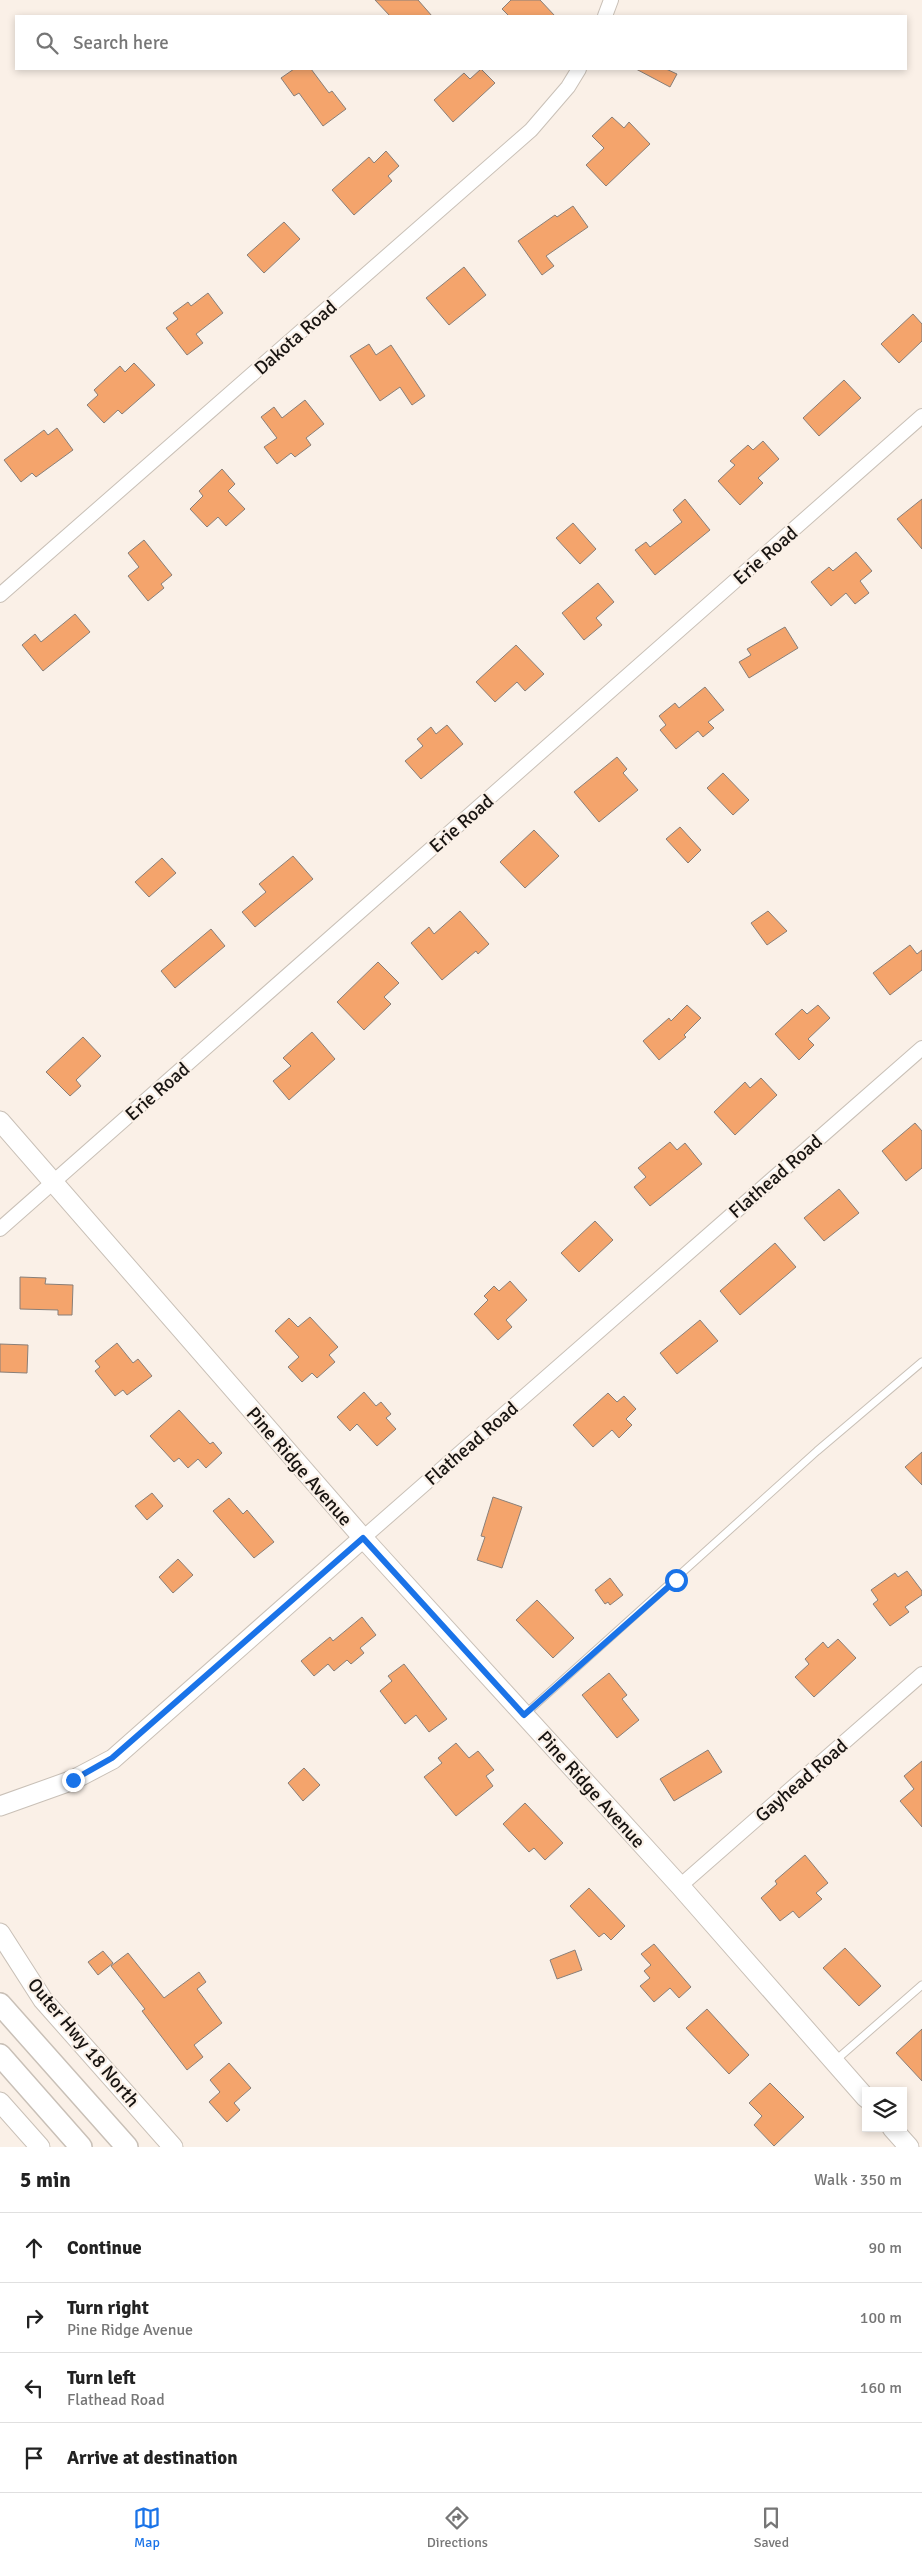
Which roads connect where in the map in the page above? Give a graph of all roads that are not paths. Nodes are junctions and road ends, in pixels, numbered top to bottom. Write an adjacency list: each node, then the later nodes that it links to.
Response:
1 (611, 0): 2 (street)
2 (605, 15)
3 (578, 70): 5 (street, Dakota Road)
4 (922, 416): 8 (street, Erie Road)
5 (0, 595)
6 (922, 1048): 11 (street, Flathead Road)
7 (0, 1121): 8 (street, Pine Ridge Avenue)
8 (54, 1182): 9 (street, Erie Road); 11 (street, Pine Ridge Avenue)
9 (0, 1229)
10 (922, 1362): 13 (lane)
11 (363, 1538): 13 (street, Pine Ridge Avenue); 14 (street, Flathead Road)
12 (922, 1674): 15 (street, Gayhead Road)
13 (524, 1715): 15 (street, Pine Ridge Avenue)
14 (0, 1806)
15 (680, 1886): 20 (street, Pine Ridge Avenue)
16 (0, 1933): 27 (street, Outer Hwy 18 North)
17 (922, 1985): 20 (lane)
18 (0, 2004): 26 (main road)
19 (0, 2055): 25 (main road)
20 (834, 2062): 21 (street, Pine Ridge Avenue)
21 (862, 2094)
22 (0, 2102): 24 (street)
23 (896, 2132): 28 (street)
24 (40, 2147)
25 (81, 2147)
26 (127, 2147)
27 (173, 2147)
28 (909, 2147)

